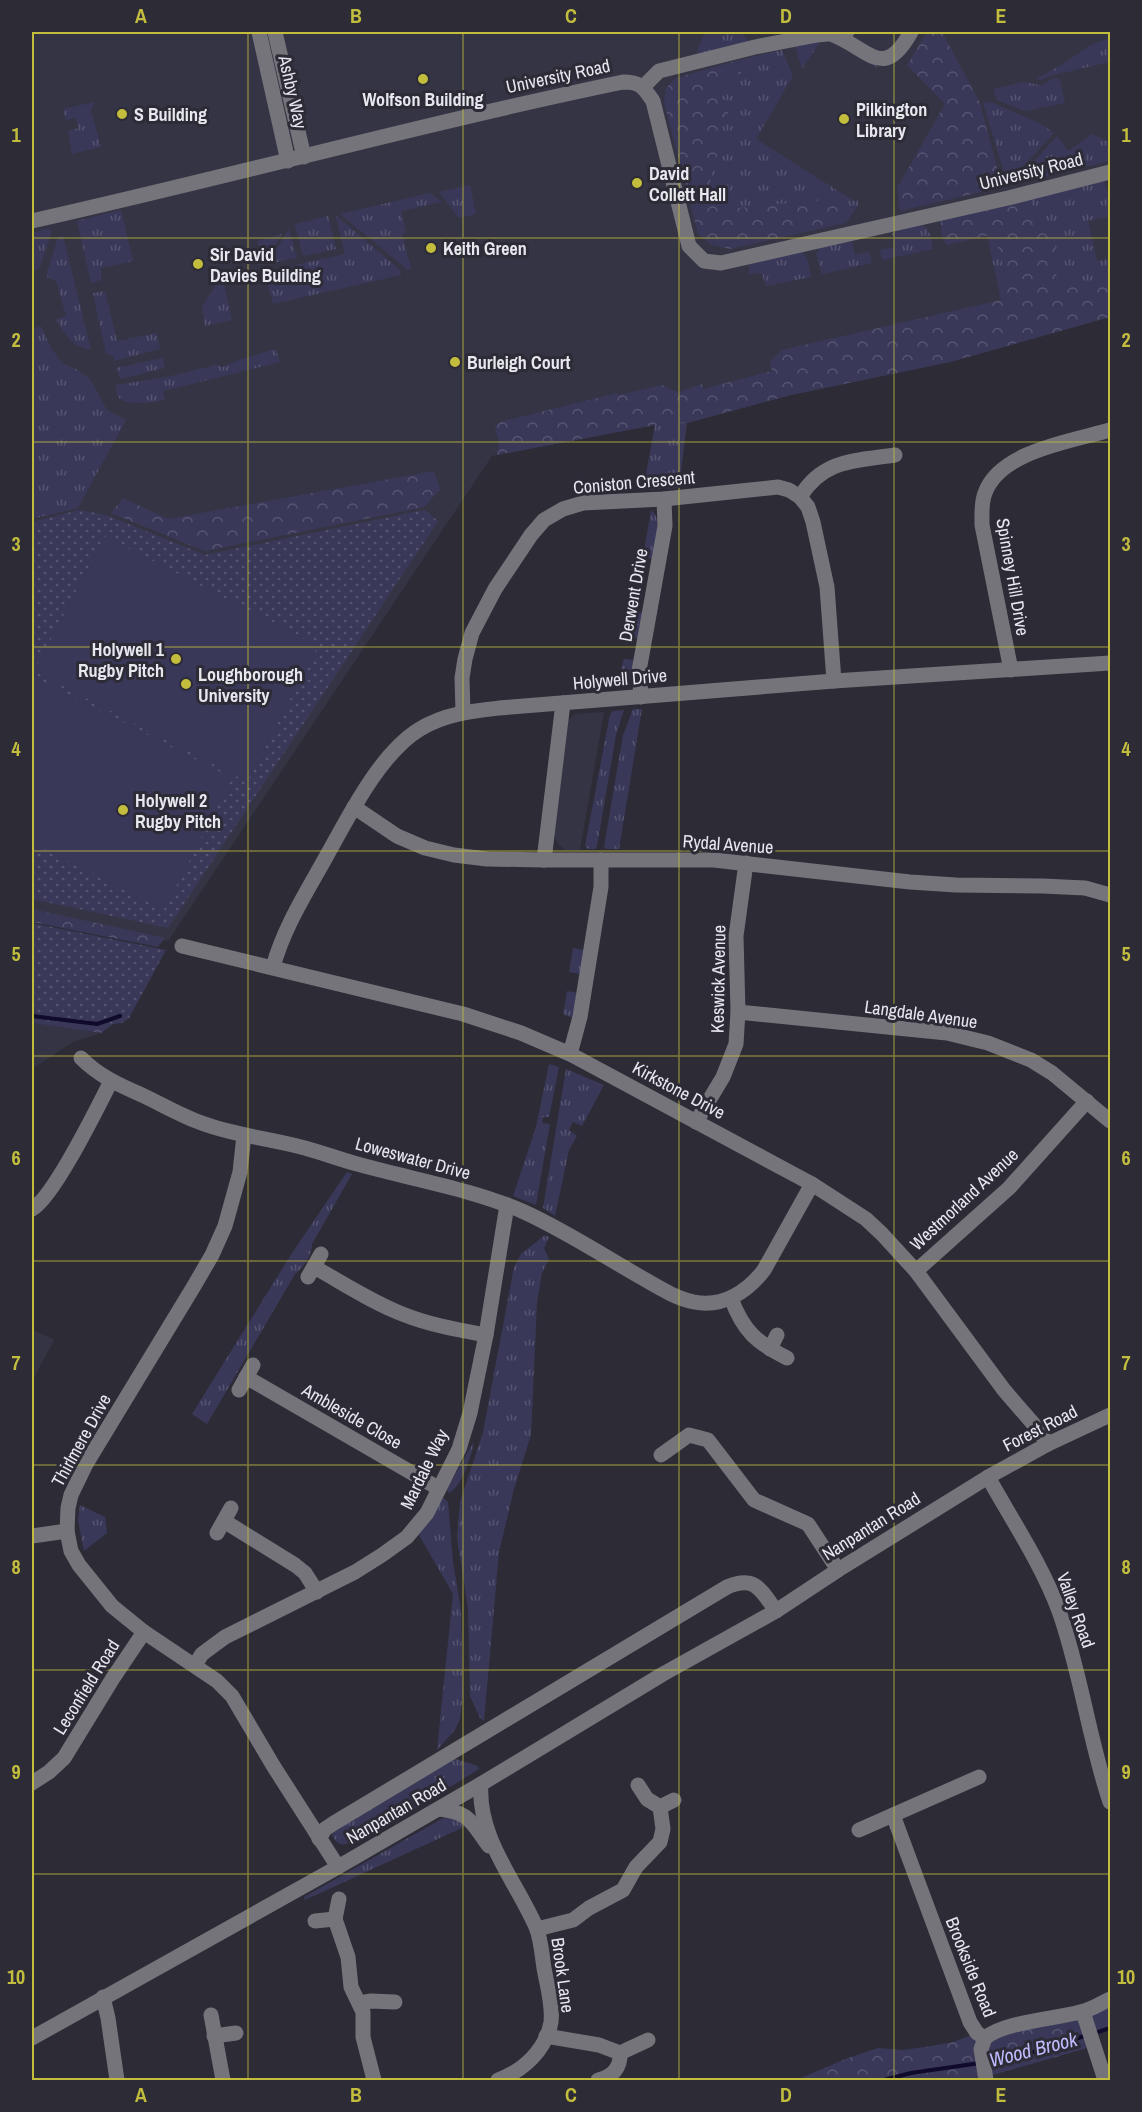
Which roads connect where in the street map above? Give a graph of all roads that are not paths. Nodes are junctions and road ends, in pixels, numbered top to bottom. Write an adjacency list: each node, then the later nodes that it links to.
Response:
1 (259, 32): 8 (street, Ashby Way)
2 (275, 32): 7 (street, Ashby Way)
3 (847, 32): 5 (street)
4 (911, 32): 5 (street)
5 (830, 34): 6 (street)
6 (643, 87): 7 (street, University Road); 9 (street, University Road)
7 (304, 157): 8 (street, University Road)
8 (288, 161): 10 (street, University Road)
9 (1110, 172)
10 (32, 221)
11 (1110, 430): 16 (street, Spinney Hill Drive)
12 (895, 455): 13 (street)
13 (800, 497): 14 (street, Coniston Crescent); 17 (street)
14 (664, 499): 18 (street, Derwent Drive); 20 (street, Coniston Crescent)
15 (1110, 663): 16 (street, Holywell Drive)
16 (1011, 670): 17 (street, Holywell Drive)
17 (834, 681): 18 (street, Holywell Drive)
18 (641, 697): 19 (street, Holywell Drive)
19 (563, 703): 20 (street, Holywell Drive); 22 (street)
20 (463, 712): 21 (street, Holywell Drive)
21 (354, 807): 22 (street, Rydal Avenue); 27 (street, Holywell Drive)
22 (544, 860): 23 (street, Rydal Avenue)
23 (601, 860): 24 (street, Rydal Avenue); 29 (street)
24 (746, 863): 25 (street, Rydal Avenue); 28 (street, Keswick Avenue)
25 (1110, 895)
26 (182, 946): 27 (street, Kirkstone Drive)
27 (273, 968): 29 (street, Kirkstone Drive)
28 (738, 1012): 32 (street, Langdale Avenue); 34 (street, Keswick Avenue)
29 (570, 1054): 34 (street, Kirkstone Drive)
30 (81, 1058): 31 (street, Loweswater Drive)
31 (111, 1081): 35 (street, Loweswater Drive); 38 (street)
32 (1087, 1101): 33 (street, Langdale Avenue); 40 (street, Westmorland Avenue)
33 (1110, 1121)
34 (696, 1122): 36 (street, Kirkstone Drive)
35 (244, 1135): 37 (street, Loweswater Drive); 51 (street, Thirlmere Drive)
36 (812, 1184): 40 (street, Kirkstone Drive); 41 (street)
37 (507, 1205): 41 (street, Loweswater Drive); 42 (street, Mardale Way)
38 (32, 1209)
39 (315, 1266): 42 (street)
40 (916, 1271): 46 (street, Kirkstone Drive)
41 (732, 1298): 43 (street)
42 (486, 1335): 49 (street, Mardale Way)
43 (787, 1358)
44 (246, 1377): 49 (street, Ambleside Close)
45 (1110, 1415): 46 (street, Forest Road)
46 (1048, 1444): 48 (street, Forest Road)
47 (661, 1455): 53 (street)
48 (988, 1477): 53 (street, Nanpantan Road); 62 (street, Valley Road)
49 (438, 1488): 54 (street, Mardale Way)
50 (224, 1521): 54 (street)
51 (67, 1531): 52 (street); 56 (street, Thirlmere Drive)
52 (32, 1536)
53 (838, 1570): 55 (street, Nanpantan Road)
54 (317, 1592): 57 (street, Mardale Way)
55 (776, 1611): 60 (street, Nanpantan Road); 66 (street, Nanpantan Road)
56 (144, 1632): 57 (street, Thirlmere Drive); 59 (street, Leconfield Road)
57 (195, 1665): 66 (street, Thirlmere Drive)
58 (980, 1777): 64 (street)
59 (32, 1783)
60 (481, 1784): 63 (street, Nanpantan Road); 67 (street, Brook Lane)
61 (638, 1785): 72 (street)
62 (1110, 1802)
63 (439, 1809): 67 (street, Brook Lane); 68 (street, Nanpantan Road)
64 (893, 1815): 65 (street); 83 (street, Brookside Road)
65 (859, 1830)
66 (319, 1839): 68 (street, Thirlmere Drive)
67 (500, 1860): 72 (street, Brook Lane)
68 (338, 1867): 73 (street, Nanpantan Road)
69 (339, 1899): 70 (street)
70 (335, 1919): 71 (street); 76 (street)
71 (315, 1921)
72 (537, 1929): 81 (street, Brook Lane)
73 (103, 1997): 82 (street, Nanpantan Road); 87 (street)
74 (1110, 1999): 77 (street, Brookside Road)
75 (395, 2002): 76 (street)
76 (360, 2003): 89 (street)
77 (1083, 2012): 83 (street, Brookside Road); 92 (street)
78 (211, 2016): 80 (street)
79 (236, 2033): 80 (street)
80 (214, 2036): 88 (street)
81 (546, 2036): 85 (street); 90 (street, Brook Lane)
82 (32, 2038)
83 (984, 2038): 86 (street)
84 (648, 2040): 85 (street)
85 (620, 2054): 91 (street)
86 (984, 2069)
87 (117, 2080)
88 (223, 2080)
89 (374, 2080)
90 (498, 2080)
91 (598, 2080)
92 (1105, 2080)

